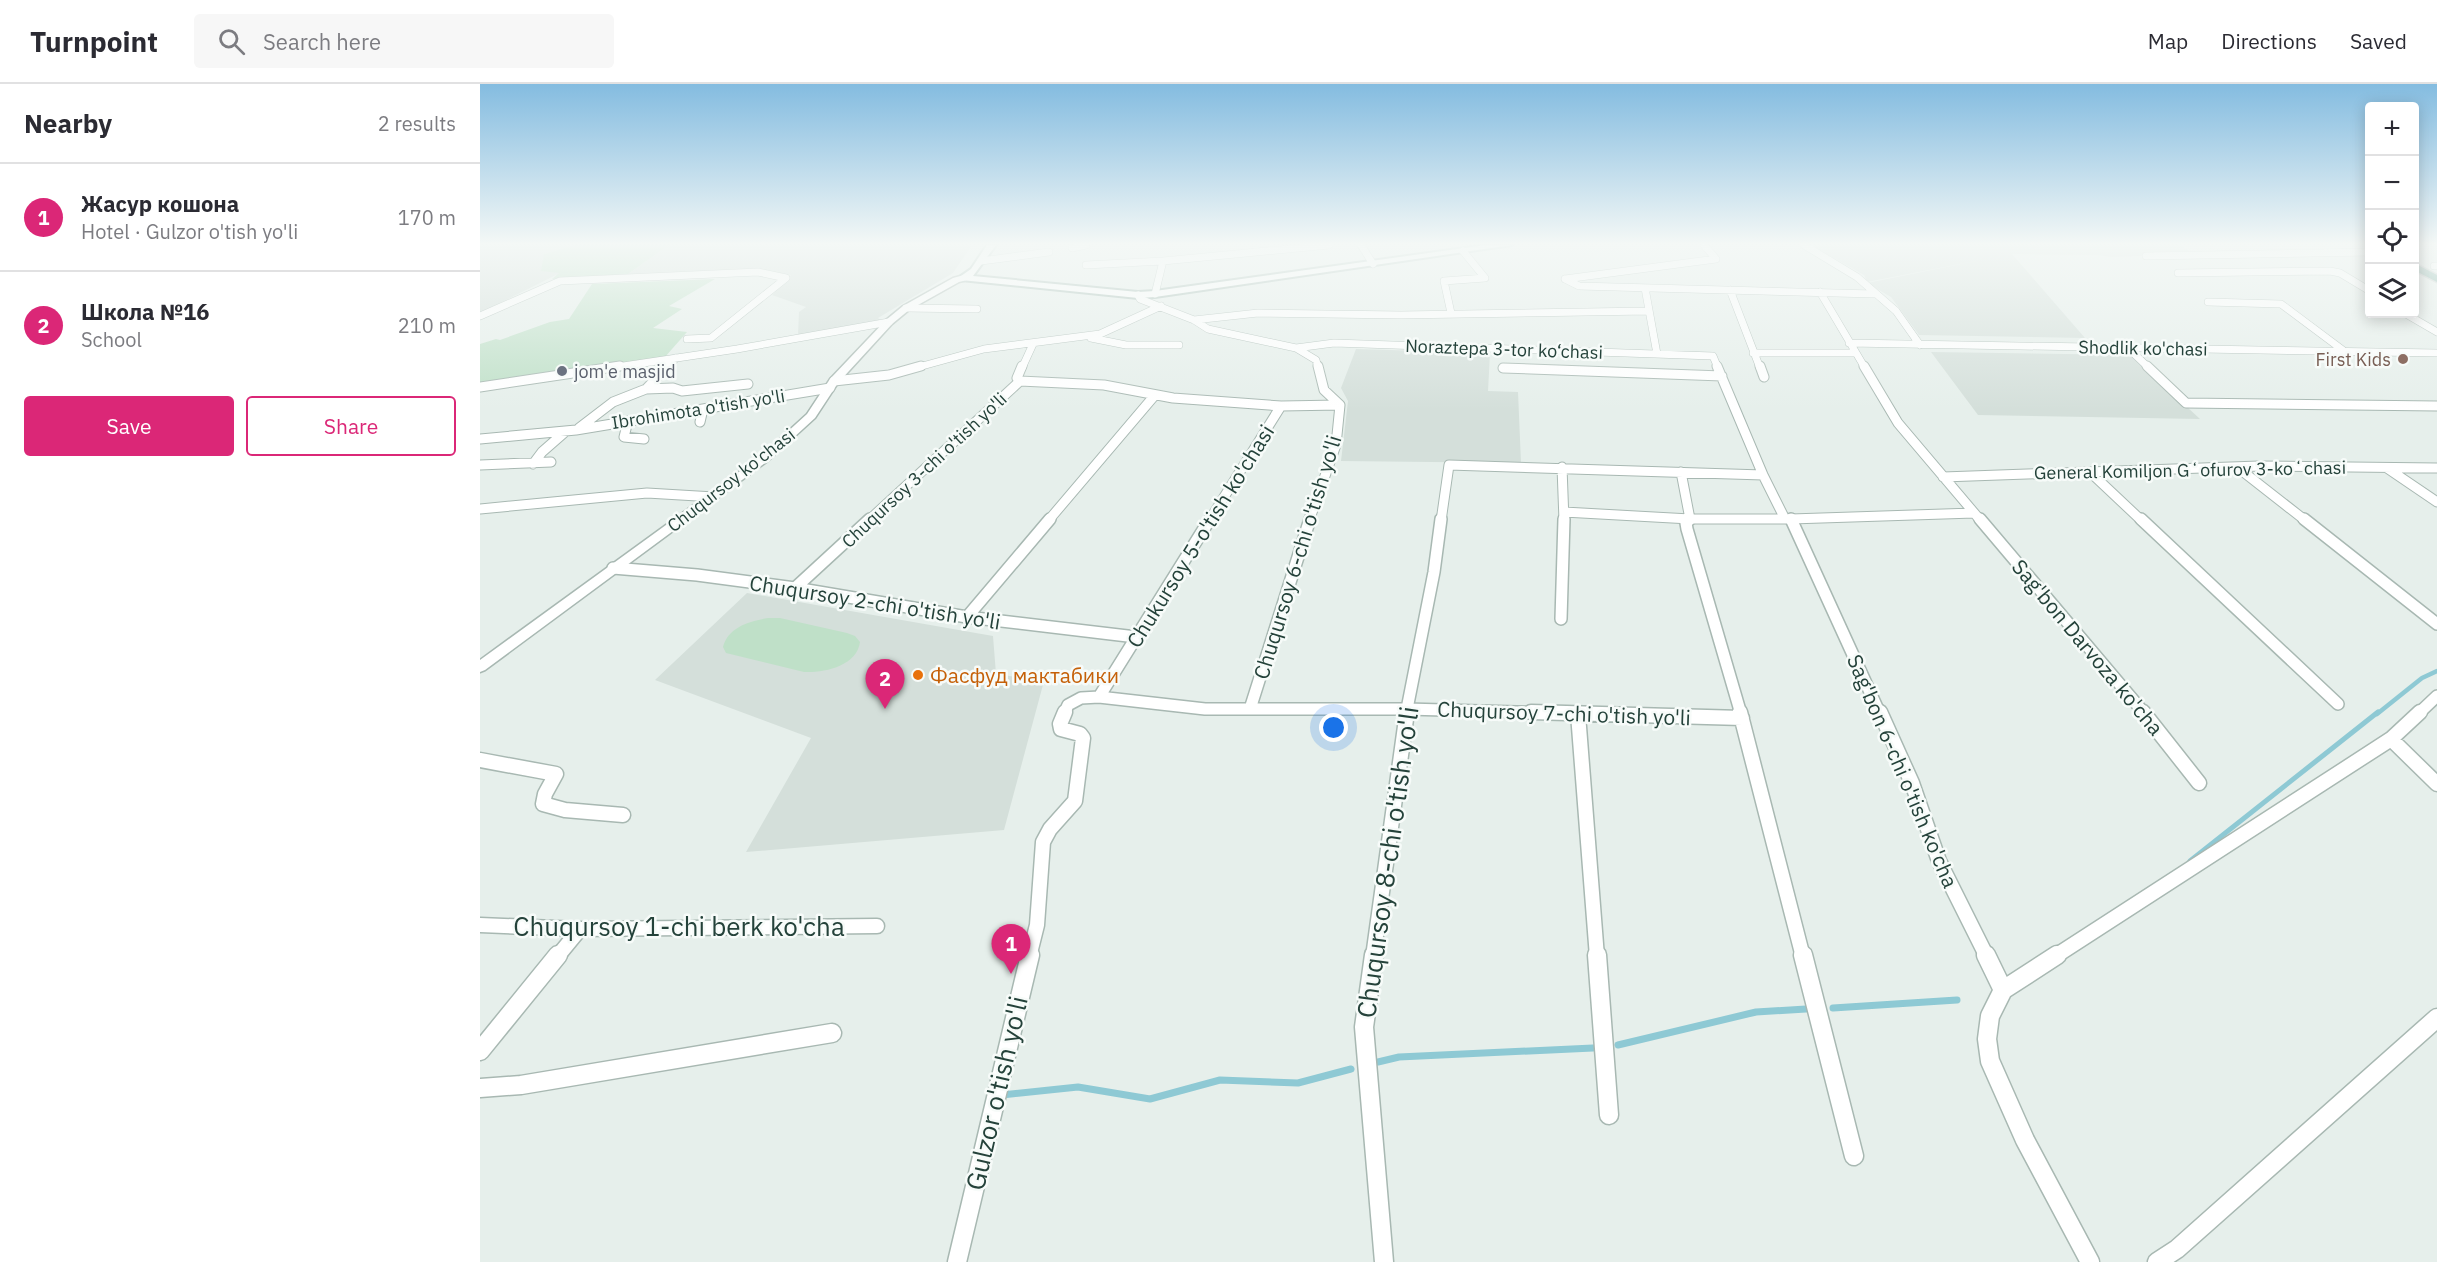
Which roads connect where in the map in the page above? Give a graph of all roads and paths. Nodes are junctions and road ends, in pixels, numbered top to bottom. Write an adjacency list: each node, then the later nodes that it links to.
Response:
1 (514, 300): 16 (street)
2 (761, 300): 34 (street)
3 (920, 300): 12 (street, Chuqursoy ko'chasi)
4 (1143, 300): 11 (street)
5 (1448, 300): 15 (street)
6 (1647, 300): 14 (street)
7 (1734, 300): 29 (street)
8 (1825, 300): 22 (street, Sag'bon Darvoza ko'cha)
9 (1882, 300): 25 (street)
10 (2208, 302): 28 (street)
11 (1161, 306): 18 (street); 21 (street)
12 (906, 308): 13 (street); 19 (street, Chuqursoy ko'chasi)
13 (977, 309)
14 (1648, 311): 15 (street); 32 (street)
15 (1451, 313): 18 (street)
16 (480, 315)
17 (2413, 318): 20 (street)
18 (1194, 320): 26 (street)
19 (889, 322): 34 (street); 40 (street, Chuqursoy ko'chasi)
20 (2437, 332)
21 (1081, 338): 23 (street, Ibrohimota o'tish yo'li); 24 (street)
22 (1849, 343): 25 (street, Shodlik ko'chasi); 30 (street, Sag'bon Darvoza ko'cha)
23 (1033, 344): 38 (street, Chuqursoy 3-chi o'tish yo'li); 40 (street, Ibrohimota o'tish yo'li)
24 (1179, 345)
25 (1920, 345): 27 (street, Shodlik ko'chasi)
26 (1296, 348): 32 (street, Noraztepa 3-tor ko‘chasi); 44 (street)
27 (2128, 348): 28 (street, Shodlik ko'chasi); 46 (street)
28 (2344, 351): 31 (street, Shodlik ko'chasi)
29 (1753, 353): 30 (street); 37 (street)
30 (1856, 353): 64 (street, Sag'bon Darvoza ko'cha)
31 (2437, 353)
32 (1656, 354): 33 (street, Noraztepa 3-tor ko‘chasi)
33 (1713, 356): 36 (street, Sag'bon 6-chi o'tish ko'cha)
34 (673, 359): 41 (street); 42 (street)
35 (1503, 368): 36 (street)
36 (1722, 376): 63 (street, Sag'bon 6-chi o'tish ko'cha)
37 (1764, 377)
38 (1020, 381): 43 (street); 73 (street, Chuqursoy 3-chi o'tish yo'li)
39 (748, 384): 42 (street)
40 (832, 385): 47 (street, Ibrohimota o'tish yo'li); 65 (street, Chuqursoy ko'chasi)
41 (480, 387)
42 (646, 389): 50 (street)
43 (1155, 395): 45 (street); 74 (street)
44 (1341, 405): 45 (street); 82 (street, Chuqursoy 6-chi o'tish yo'li)
45 (1281, 406): 77 (street, Chukursoy 5-o'tish ko'chasi)
46 (2437, 406)
47 (703, 409): 48 (street, Ibrohimota o'tish yo'li); 49 (street)
48 (628, 421): 50 (street, Ibrohimota o'tish yo'li); 53 (street)
49 (700, 422)
50 (576, 430): 51 (street, Ibrohimota o'tish yo'li)
51 (566, 431): 52 (street, Ibrohimota o'tish yo'li); 55 (street)
52 (480, 439)
53 (644, 439)
54 (551, 462): 55 (street)
55 (533, 464): 56 (street)
56 (480, 465)
57 (1562, 467): 61 (street); 68 (street); 83 (street, Chuqursoy 8-chi o'tish yo'li)
58 (2237, 467): 59 (street, General Komiljon Gʻofurov 3-koʻchasi); 62 (street, General Komiljon Gʻofurov 3-koʻchasi); 76 (street)
59 (2386, 467): 60 (street, General Komiljon Gʻofurov 3-koʻchasi); 66 (street)
60 (2437, 468)
61 (1681, 472): 63 (street); 70 (street)
62 (2090, 472): 64 (street, General Komiljon Gʻofurov 3-koʻchasi); 81 (street)
63 (1763, 475): 71 (street, Sag'bon 6-chi o'tish ko'cha)
64 (1943, 477): 69 (street, Sag'bon Darvoza ko'cha)
65 (714, 497): 67 (street); 72 (street, Chuqursoy ko'chasi)
66 (2437, 502)
67 (480, 509)
68 (1564, 512): 70 (street); 75 (street)
69 (1974, 513): 71 (street); 88 (street, Sag'bon Darvoza ko'cha)
70 (1690, 519): 71 (street); 85 (street)
71 (1788, 519): 94 (street, Sag'bon 6-chi o'tish ko'cha)
72 (613, 568): 73 (street, Chuqursoy 2-chi o'tish yo'li); 78 (street, Chuqursoy ko'chasi)
73 (795, 588): 74 (street, Chuqursoy 2-chi o'tish yo'li)
74 (967, 617): 77 (street, Chuqursoy 2-chi o'tish yo'li)
75 (1561, 619)
76 (2437, 624)
77 (1136, 637): 80 (street, Chukursoy 5-o'tish ko'chasi)
78 (480, 667)
79 (2437, 696): 86 (street)
80 (1099, 697): 82 (street, Chuqursoy 7-chi o'tish yo'li); 101 (street, Gulzor o'tish yo'li)
81 (2338, 704)
82 (1250, 709): 83 (street, Chuqursoy 7-chi o'tish yo'li)
83 (1407, 709): 84 (street, Chuqursoy 7-chi o'tish yo'li); 102 (street, Chuqursoy 8-chi o'tish yo'li)
84 (1578, 714): 85 (street, Chuqursoy 7-chi o'tish yo'li); 99 (street)
85 (1742, 718): 100 (street)
86 (2391, 739): 89 (street); 94 (street)
87 (480, 760): 90 (street)
88 (2199, 783)
89 (2437, 784)
90 (623, 815)
91 (480, 926): 93 (street, Chuqursoy 1-chi berk ko'cha)
92 (878, 926): 93 (street, Chuqursoy 1-chi berk ko'cha)
93 (580, 929): 97 (street)
94 (2003, 990): 103 (street)
95 (2437, 1018): 104 (street)
96 (832, 1033): 98 (street)
97 (480, 1051)
98 (480, 1088)
99 (1609, 1115)
100 (1854, 1156)
101 (957, 1262)
102 (1384, 1262)
103 (2090, 1262)
104 (2157, 1262)

